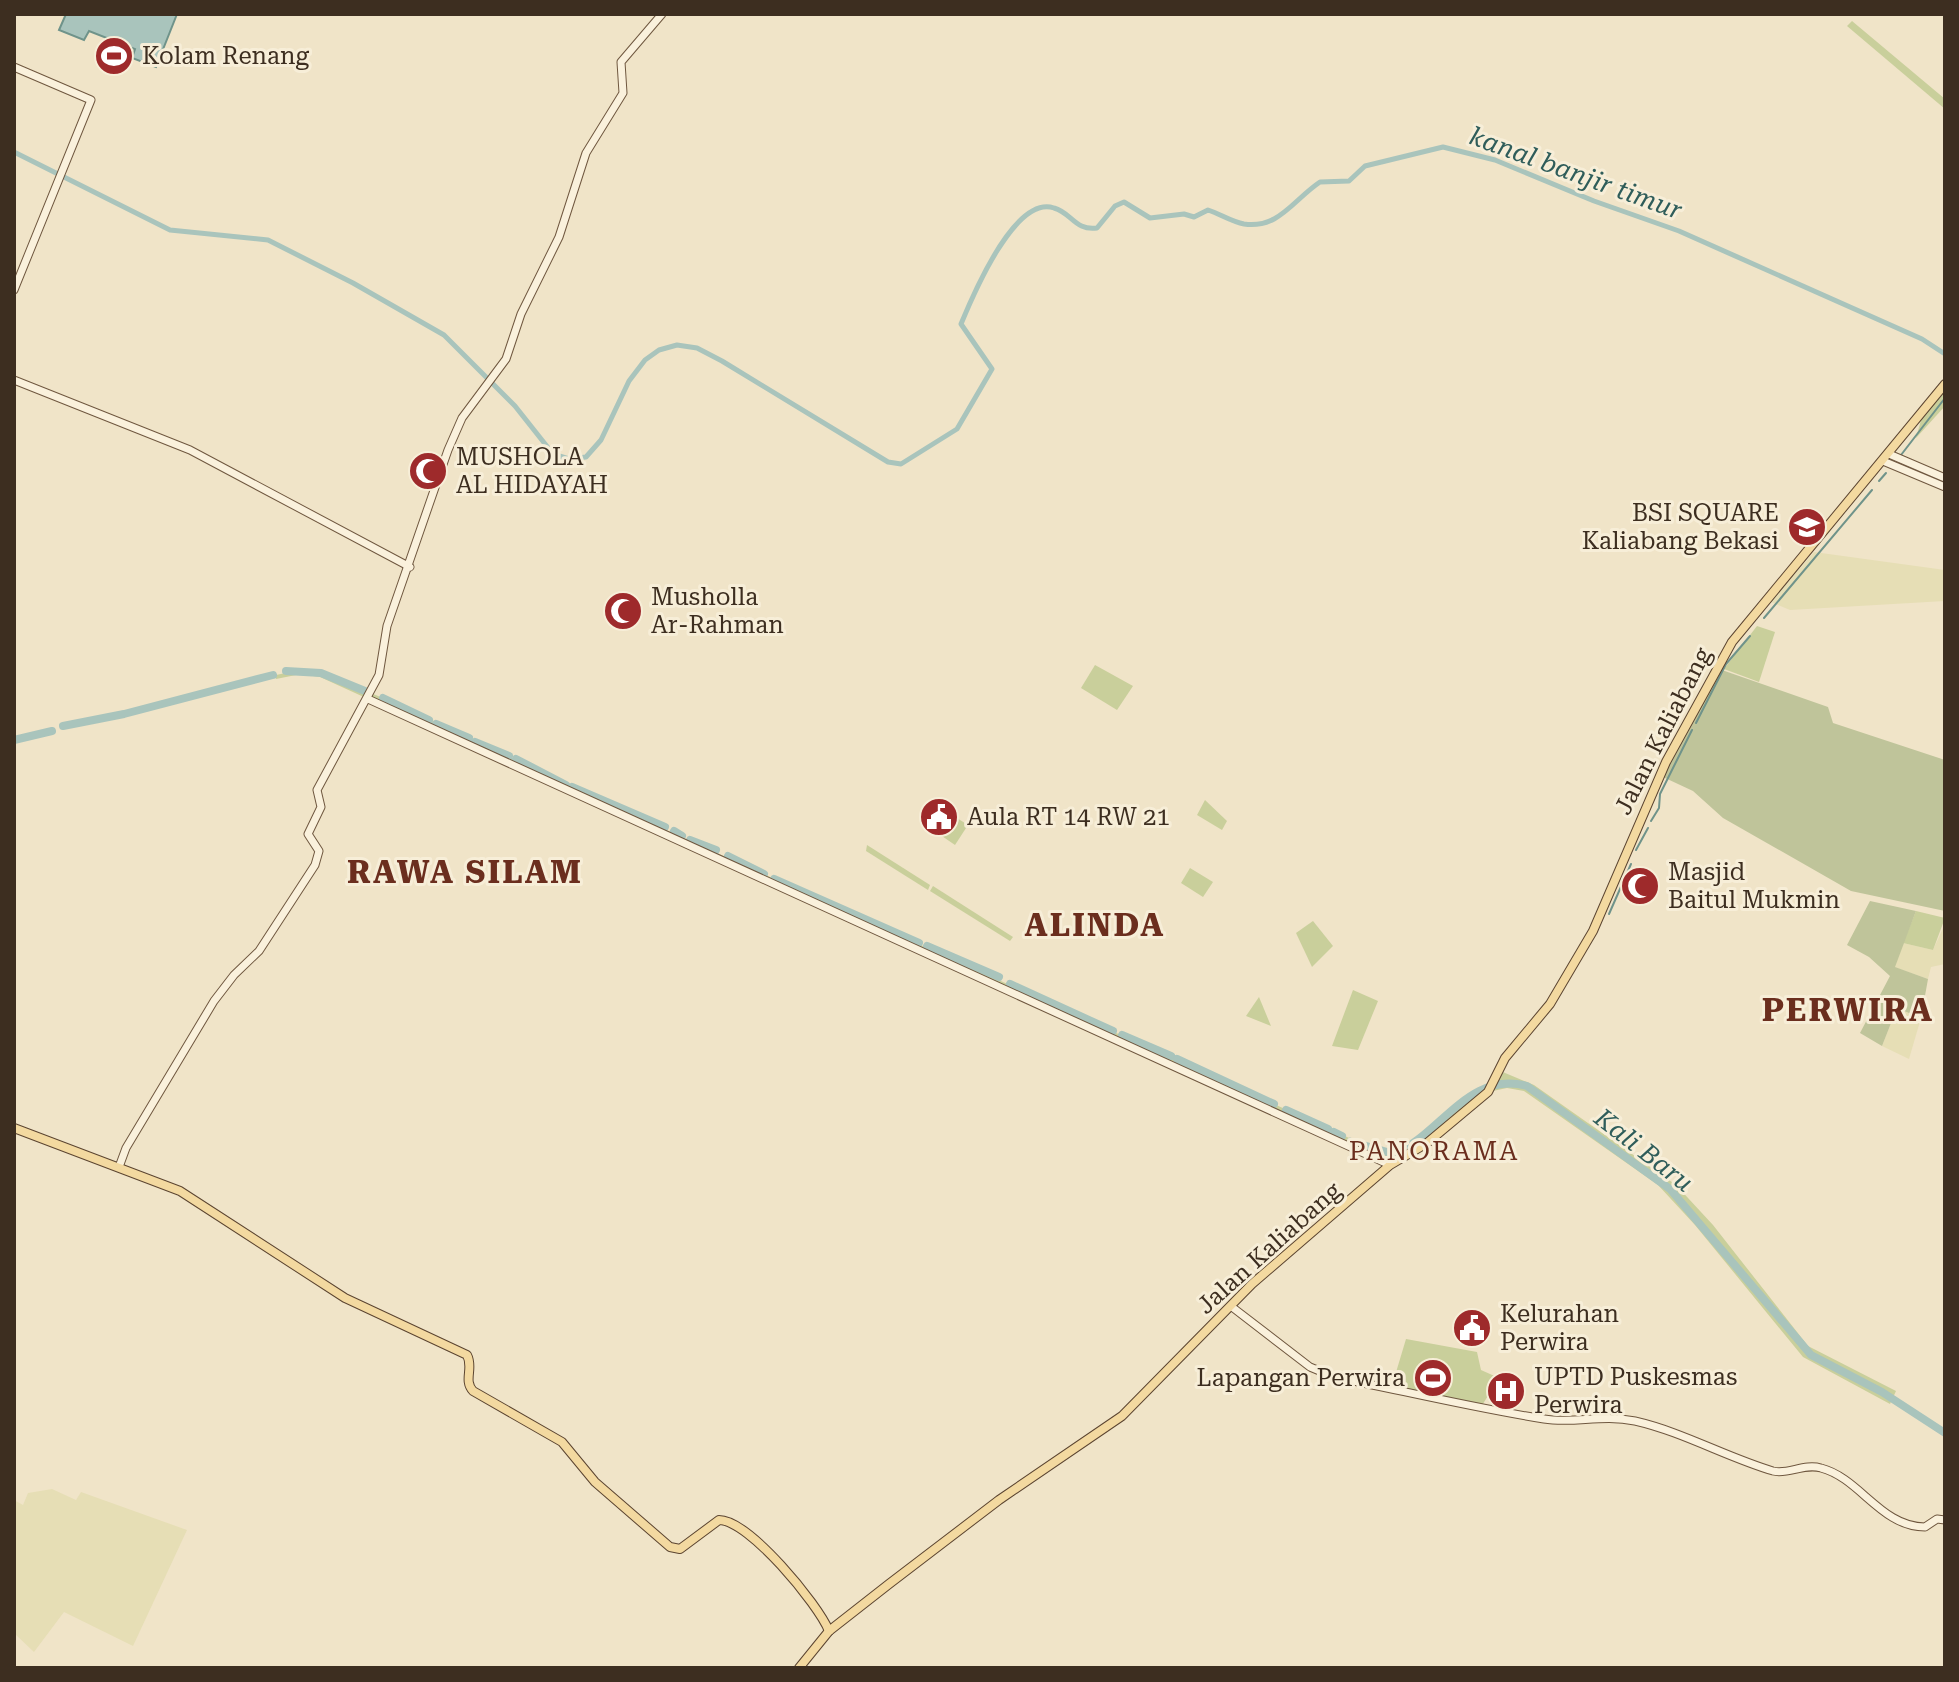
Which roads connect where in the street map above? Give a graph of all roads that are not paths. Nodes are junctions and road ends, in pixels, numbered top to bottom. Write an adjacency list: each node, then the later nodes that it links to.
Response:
1 (662, 14): 9 (street)
2 (14, 67): 3 (street)
3 (14, 290)
4 (14, 380): 9 (street)
5 (1945, 384): 6 (main road, Jalan Kaliabang)
6 (1892, 460): 7 (street); 8 (street); 12 (main road, Jalan Kaliabang)
7 (1945, 478)
8 (1945, 487)
9 (410, 567): 10 (street)
10 (370, 695): 12 (street); 13 (street)
11 (14, 1128): 13 (main road)
12 (1390, 1165): 14 (main road, Jalan Kaliabang)
13 (119, 1167): 16 (main road)
14 (1232, 1307): 15 (street); 16 (main road, Jalan Kaliabang)
15 (1945, 1520)
16 (829, 1631): 17 (main road, Jalan Kaliabang)
17 (799, 1668)

